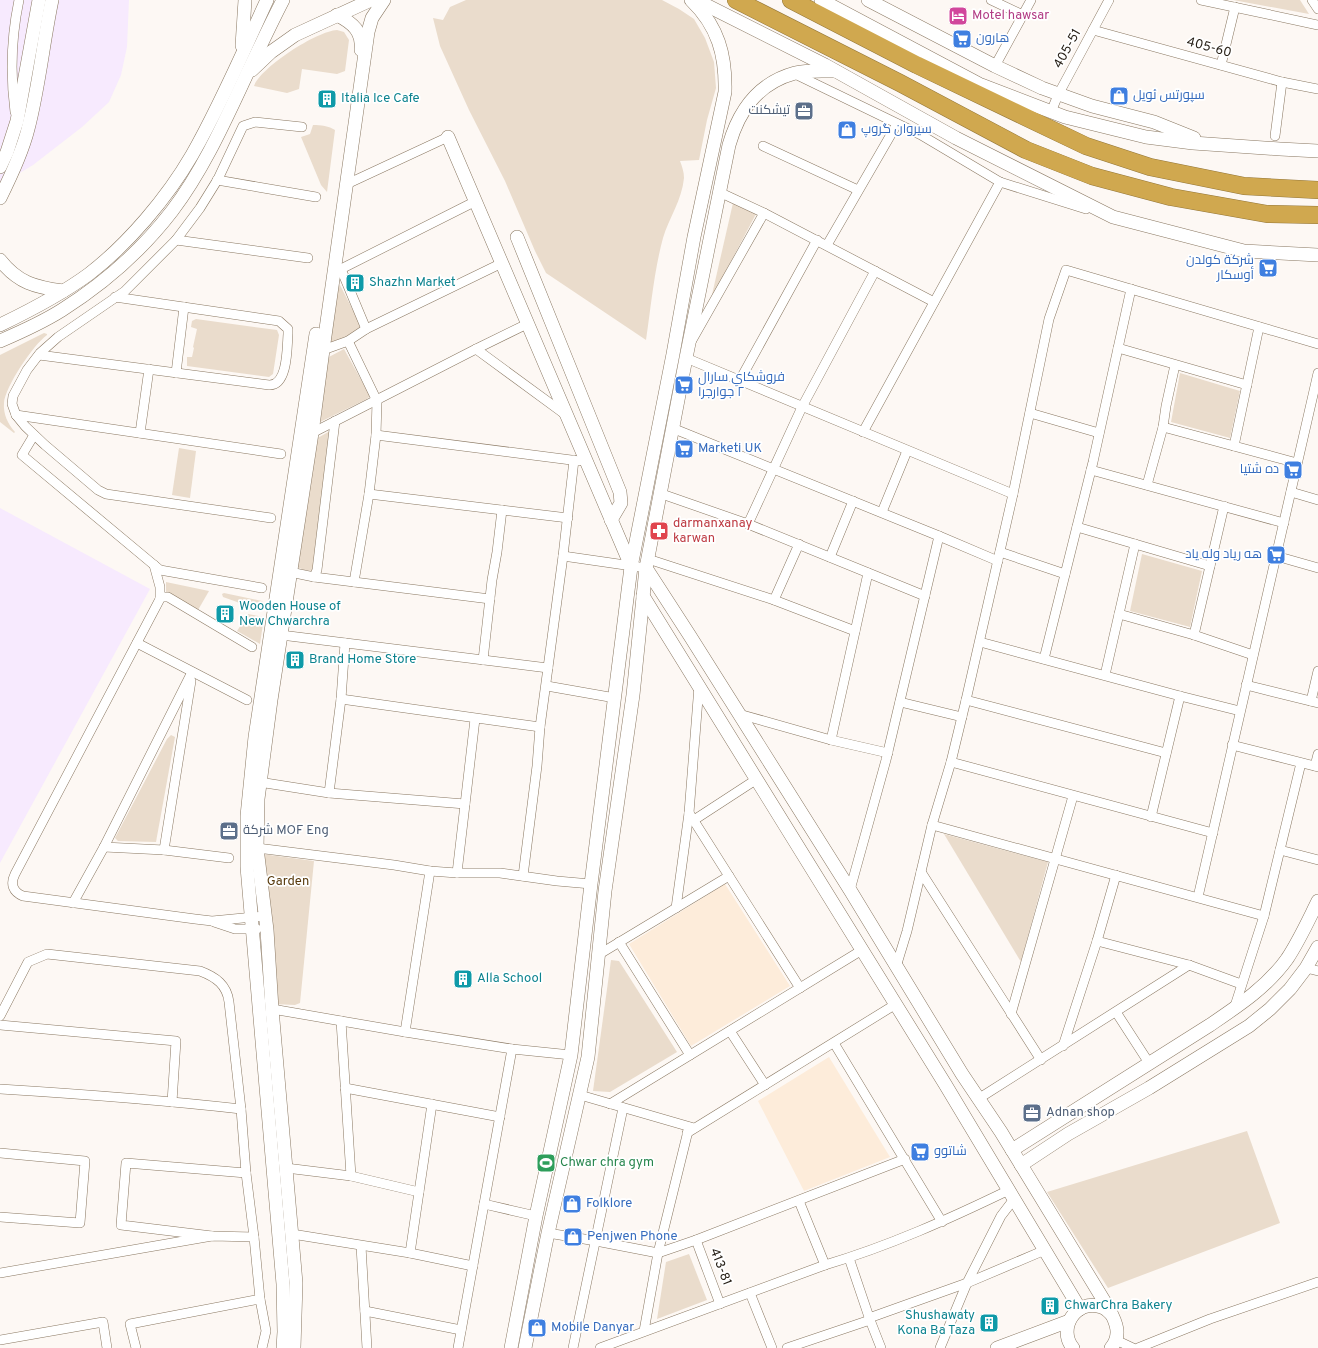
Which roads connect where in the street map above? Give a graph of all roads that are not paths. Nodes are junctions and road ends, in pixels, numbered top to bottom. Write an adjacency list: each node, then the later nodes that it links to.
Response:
1 (19, 0): 38 (street)
2 (39, 0): 38 (street)
3 (52, 0): 56 (street)
4 (245, 0): 26 (street)
5 (267, 0): 26 (street)
6 (283, 0): 31 (street)
7 (371, 0): 22 (street)
8 (384, 0): 50 (street)
9 (691, 0): 62 (street)
10 (696, 0): 29 (street)
11 (736, 0): 59 (highway)
12 (791, 0): 36 (highway)
13 (821, 0): 33 (street)
14 (868, 0): 28 (street)
15 (991, 0): 23 (street)
16 (1030, 0): 23 (street)
17 (1109, 0): 25 (street, 405-51)
18 (1201, 0): 20 (street)
19 (1312, 0): 21 (street)
20 (1235, 7): 24 (street); 27 (street)
21 (1318, 10)
22 (337, 15): 31 (street); 50 (street)
23 (1023, 16): 28 (street)
24 (1318, 25)
25 (1093, 30): 27 (street, 405-60); 35 (street, 405-51)
26 (241, 54): 74 (street)
27 (1221, 65): 32 (street, 405-60)
28 (995, 66): 35 (street)
29 (835, 71): 30 (street); 43 (street)
30 (794, 74): 39 (street); 54 (street)
31 (246, 77): 82 (street)
32 (1282, 82): 34 (street, 405-60); 41 (street)
33 (979, 84): 36 (highway); 37 (street)
34 (1318, 89)
35 (1058, 95): 37 (street, 405-51); 44 (street)
36 (996, 103): 53 (highway)
37 (1051, 112): 44 (street)
38 (17, 121): 48 (street)
39 (897, 124): 47 (street); 52 (street)
40 (302, 127): 49 (street)
41 (1275, 136)
42 (448, 137): 50 (street); 57 (street)
43 (963, 142): 47 (street); 60 (street)
44 (1211, 144): 46 (street)
45 (763, 146): 52 (street)
46 (1318, 151)
47 (956, 156): 51 (street)
48 (0, 167)
49 (217, 180): 55 (street); 63 (street)
50 (344, 182): 71 (street); 228 (street)
51 (1000, 182): 60 (street); 76 (street)
52 (858, 190): 65 (street)
53 (1318, 190)
54 (719, 192): 58 (street); 66 (street)
55 (316, 196)
56 (0, 198)
57 (476, 201): 70 (street); 71 (street)
58 (764, 213): 64 (street); 88 (street)
59 (1318, 215)
60 (1113, 217): 67 (street)
61 (517, 237): 130 (street)
62 (694, 237): 66 (street); 144 (street)
63 (176, 240): 68 (street); 75 (street)
64 (817, 240): 65 (street); 94 (street)
65 (827, 245): 72 (street)
66 (708, 252): 88 (street)
67 (1318, 255)
68 (308, 258)
69 (0, 260): 74 (street)
70 (502, 263): 78 (street); 81 (street)
71 (338, 270): 81 (street); 87 (street)
72 (875, 271): 76 (street); 98 (street)
73 (1131, 289): 80 (street); 86 (street); 99 (street)
74 (63, 291): 79 (street)
75 (115, 297): 77 (street); 89 (street)
76 (934, 302): 105 (street)
77 (184, 307): 92 (street); 92 (street)
78 (527, 324): 85 (street); 101 (street)
79 (0, 325)
80 (1259, 327): 84 (street); 95 (street)
81 (366, 329): 83 (street)
82 (0, 341)
83 (348, 341): 87 (street); 97 (street)
84 (1318, 344)
85 (476, 348): 97 (street); 101 (street)
86 (1118, 348): 90 (street); 106 (street)
87 (322, 350): 107 (street)
88 (686, 354): 94 (street); 104 (street)
89 (39, 355): 91 (street); 100 (street)
90 (1175, 365): 95 (street); 103 (street)
91 (149, 369): 92 (street); 108 (street)
92 (176, 373)
93 (1318, 373): 96 (street)
94 (740, 380): 98 (street)
95 (1247, 385): 111 (street)
96 (1316, 393): 115 (street)
97 (377, 401): 102 (street); 110 (street)
98 (802, 407): 105 (street); 116 (street)
99 (1030, 413): 106 (street); 122 (street)
100 (16, 415): 108 (street); 109 (street)
101 (566, 415): 114 (street)
102 (335, 421): 107 (street); 149 (street)
103 (1163, 427): 111 (street); 118 (street)
104 (672, 428): 116 (street); 120 (street)
105 (863, 432): 112 (street)
106 (1099, 432): 117 (street)
107 (312, 433): 146 (street)
108 (140, 434): 113 (street)
109 (34, 435): 128 (street); 142 (street)
110 (376, 435): 114 (street); 121 (street)
111 (1234, 446): 115 (street)
112 (907, 451): 122 (street); 127 (street)
113 (281, 454)
114 (580, 461): 129 (street); 130 (street)
115 (1297, 463): 119 (street)
116 (773, 468): 124 (street); 132 (street)
117 (1091, 470): 118 (street); 133 (street)
118 (1147, 485): 125 (street)
119 (1291, 492): 123 (street); 131 (street)
120 (659, 493): 132 (street); 141 (street)
121 (369, 494): 126 (street); 150 (street)
122 (1013, 494): 140 (street)
123 (1318, 500)
124 (853, 501): 127 (street); 139 (street)
125 (1224, 506): 131 (street); 143 (street)
126 (502, 510): 129 (street); 154 (street)
127 (882, 512): 134 (street)
128 (271, 518)
129 (568, 518): 137 (street)
130 (611, 520): 144 (street)
131 (1284, 523): 138 (street)
132 (748, 524): 135 (street)
133 (1077, 527): 136 (street); 148 (street)
134 (939, 536): 140 (street); 152 (street)
135 (799, 544): 139 (street); 156 (street)
136 (1136, 544): 143 (street); 157 (street)
137 (563, 556): 144 (street); 172 (street)
138 (1276, 556): 145 (street); 169 (street)
139 (830, 557): 147 (street)
140 (999, 557): 148 (street); 164 (street)
141 (647, 564): 144 (street); 155 (street); 156 (street); 163 (street)
142 (154, 565): 151 (street); 153 (street)
143 (1210, 566): 162 (street)
144 (631, 567): 155 (street); 180 (street)
145 (1318, 568)
146 (290, 572): 149 (street); 161 (street)
147 (868, 573): 152 (street); 159 (street)
148 (1065, 574): 170 (street)
149 (314, 577): 150 (street)
150 (354, 582): 154 (street)
151 (262, 588)
152 (925, 596): 184 (street)
153 (160, 598): 165 (street); 167 (street)
154 (490, 599): 171 (street)
155 (644, 599): 158 (street); 160 (street)
156 (774, 600): 159 (street)
157 (1119, 614): 162 (street); 175 (street)
158 (664, 631): 160 (street); 168 (street)
159 (855, 631): 191 (street)
160 (640, 632): 233 (street)
161 (281, 635): 166 (street); 200 (street)
162 (1194, 635): 169 (street)
163 (690, 636): 168 (street); 187 (street)
164 (980, 642): 170 (street); 183 (street)
165 (137, 643): 174 (street); 225 (street)
166 (345, 643): 171 (street); 181 (street)
167 (252, 646)
168 (673, 646): 178 (street)
169 (1253, 655): 176 (street)
170 (1044, 659): 175 (street)
171 (483, 660): 172 (street)
172 (548, 668): 177 (street)
173 (1318, 671): 185 (street)
174 (192, 672): 182 (street); 208 (street); 210 (street)
175 (1105, 676): 179 (street)
176 (1246, 685): 185 (street); 186 (street)
177 (546, 686): 180 (street); 190 (street)
178 (698, 686): 199 (street); 204 (street)
179 (1180, 696): 186 (street); 193 (street)
180 (615, 698): 221 (street)
181 (341, 699): 189 (street); 201 (street)
182 (247, 700)
183 (966, 700): 188 (street); 193 (street)
184 (900, 702): 188 (street); 194 (street)
185 (1315, 702)
186 (1240, 711): 192 (street)
187 (738, 714): 191 (street); 222 (street)
188 (962, 717): 196 (street)
189 (475, 719): 190 (street); 203 (street)
190 (540, 727): 219 (street)
191 (831, 740): 194 (street)
192 (1232, 745): 197 (street); 207 (street)
193 (1166, 753): 205 (street)
194 (888, 754): 222 (street)
195 (1318, 754): 198 (street)
196 (951, 762): 202 (street); 206 (street)
197 (1301, 763): 198 (street); 211 (street)
198 (1316, 767)
199 (757, 779): 204 (street); 232 (street)
200 (259, 782): 201 (street); 209 (street)
201 (329, 793): 203 (street)
202 (1073, 796): 205 (street); 213 (street)
203 (465, 804): 217 (street)
204 (691, 816): 220 (street); 226 (street)
205 (1151, 817): 207 (street)
206 (932, 825): 213 (street); 216 (street)
207 (1213, 833): 223 (street)
208 (104, 847): 210 (street); 225 (street)
209 (257, 848): 215 (street); 228 (street)
210 (164, 850): 212 (street)
211 (1280, 850): 214 (street); 227 (street)
212 (230, 858)
213 (1054, 859): 218 (street); 243 (street)
214 (1318, 860)
215 (430, 871): 217 (street); 248 (street)
216 (921, 872): 235 (street); 243 (street)
217 (457, 874): 219 (street)
218 (1116, 875): 223 (street); 229 (street)
219 (523, 876): 221 (street)
220 (729, 876): 226 (street); 238 (street)
221 (591, 884): 252 (street)
222 (850, 890): 235 (street)
223 (1198, 897): 227 (street)
224 (1318, 901): 241 (street)
225 (74, 903): 228 (street)
226 (676, 908): 230 (street)
227 (1264, 916): 237 (street)
228 (257, 921): 240 (street); 315 (street)
229 (1097, 941): 234 (street); 250 (street)
230 (619, 942): 233 (street); 253 (street)
231 (1318, 947): 236 (street)
232 (862, 950): 238 (street); 239 (street)
233 (598, 955): 261 (street)
234 (1189, 965): 237 (street); 242 (street)
235 (896, 967): 256 (street)
236 (1312, 970): 273 (street)
237 (1241, 984): 241 (street)
238 (800, 988): 247 (street)
239 (896, 1004): 249 (street); 257 (street)
240 (272, 1009): 245 (street); 274 (street)
241 (1234, 1009): 255 (street)
242 (1116, 1012): 250 (street); 255 (street)
243 (1011, 1014): 254 (street)
244 (0, 1016): 267 (street)
245 (341, 1021): 248 (street); 259 (street)
246 (0, 1025): 263 (street)
247 (730, 1031): 253 (street); 258 (street)
248 (405, 1032): 251 (street)
249 (834, 1042): 258 (street); 272 (street)
250 (1063, 1046): 254 (street)
251 (512, 1050): 252 (street); 268 (street)
252 (571, 1054): 281 (street)
253 (690, 1055): 265 (street)
254 (1041, 1060): 262 (street)
255 (1149, 1063): 270 (street)
256 (962, 1074): 257 (street); 262 (street)
257 (945, 1084): 278 (street)
258 (765, 1085): 269 (street)
259 (345, 1088): 264 (street); 276 (street)
260 (0, 1089): 263 (street)
261 (580, 1095): 265 (street); 284 (street)
262 (978, 1099): 270 (street)
263 (172, 1102): 267 (street)
264 (432, 1104): 268 (street); 277 (street)
265 (610, 1104): 266 (street)
266 (623, 1108): 269 (street); 289 (street)
267 (241, 1109): 275 (street)
268 (500, 1117): 280 (street)
269 (691, 1129): 293 (street)
270 (1012, 1150): 273 (street)
271 (0, 1153): 282 (street)
272 (905, 1159): 279 (street); 283 (street)
273 (1021, 1165): 307 (street)
274 (286, 1168): 276 (street); 287 (street)
275 (246, 1173): 285 (street); 286 (street)
276 (351, 1176): 277 (street)
277 (419, 1192): 292 (street)
278 (1011, 1195): 283 (street); 291 (street); 299 (street)
279 (799, 1200): 288 (street); 295 (street)
280 (484, 1204): 281 (street); 296 (street)
281 (536, 1216): 319 (street)
282 (0, 1217)
283 (942, 1222): 294 (street)
284 (548, 1233): 289 (street); 320 (street)
285 (212, 1236): 286 (street); 297 (street)
286 (254, 1236): 301 (street)
287 (293, 1239): 290 (street); 316 (street)
288 (696, 1240): 293 (street); 302 (street, 413-81)
289 (596, 1241): 293 (street); 321 (street)
290 (361, 1246): 292 (street); 304 (street)
291 (1045, 1250): 299 (street); 303 (street)
292 (410, 1253): 296 (street)
293 (658, 1253): 309 (street)
294 (849, 1258): 295 (street); 305 (street)
295 (825, 1265): 300 (street)
296 (473, 1266): 308 (street)
297 (0, 1273)
298 (1318, 1282): 330 (street)
299 (967, 1283): 305 (street); 326 (street)
300 (750, 1292): 302 (street); 323 (street)
301 (260, 1299): 313 (street); 314 (street)
302 (720, 1304): 309 (street)
303 (1080, 1309): 306 (street); 307 (street)
304 (365, 1311): 308 (street); 317 (street)
305 (869, 1319): 324 (street); 325 (street)
306 (1069, 1320): 327 (street); 328 (street)
307 (1115, 1320): 311 (street)
308 (461, 1330): 318 (street)
309 (644, 1332): 322 (street)
310 (0, 1340): 312 (street)
311 (1114, 1344): 329 (street)
312 (107, 1348)
313 (136, 1348)
314 (262, 1348)
315 (283, 1348)
316 (294, 1348)
317 (367, 1348)
318 (458, 1348)
319 (511, 1348)
320 (526, 1348)
321 (573, 1348)
322 (600, 1348)
323 (772, 1348)
324 (787, 1348)
325 (881, 1348)
326 (940, 1348)
327 (997, 1348)
328 (1073, 1348)
329 (1132, 1348)
330 (1138, 1348)

